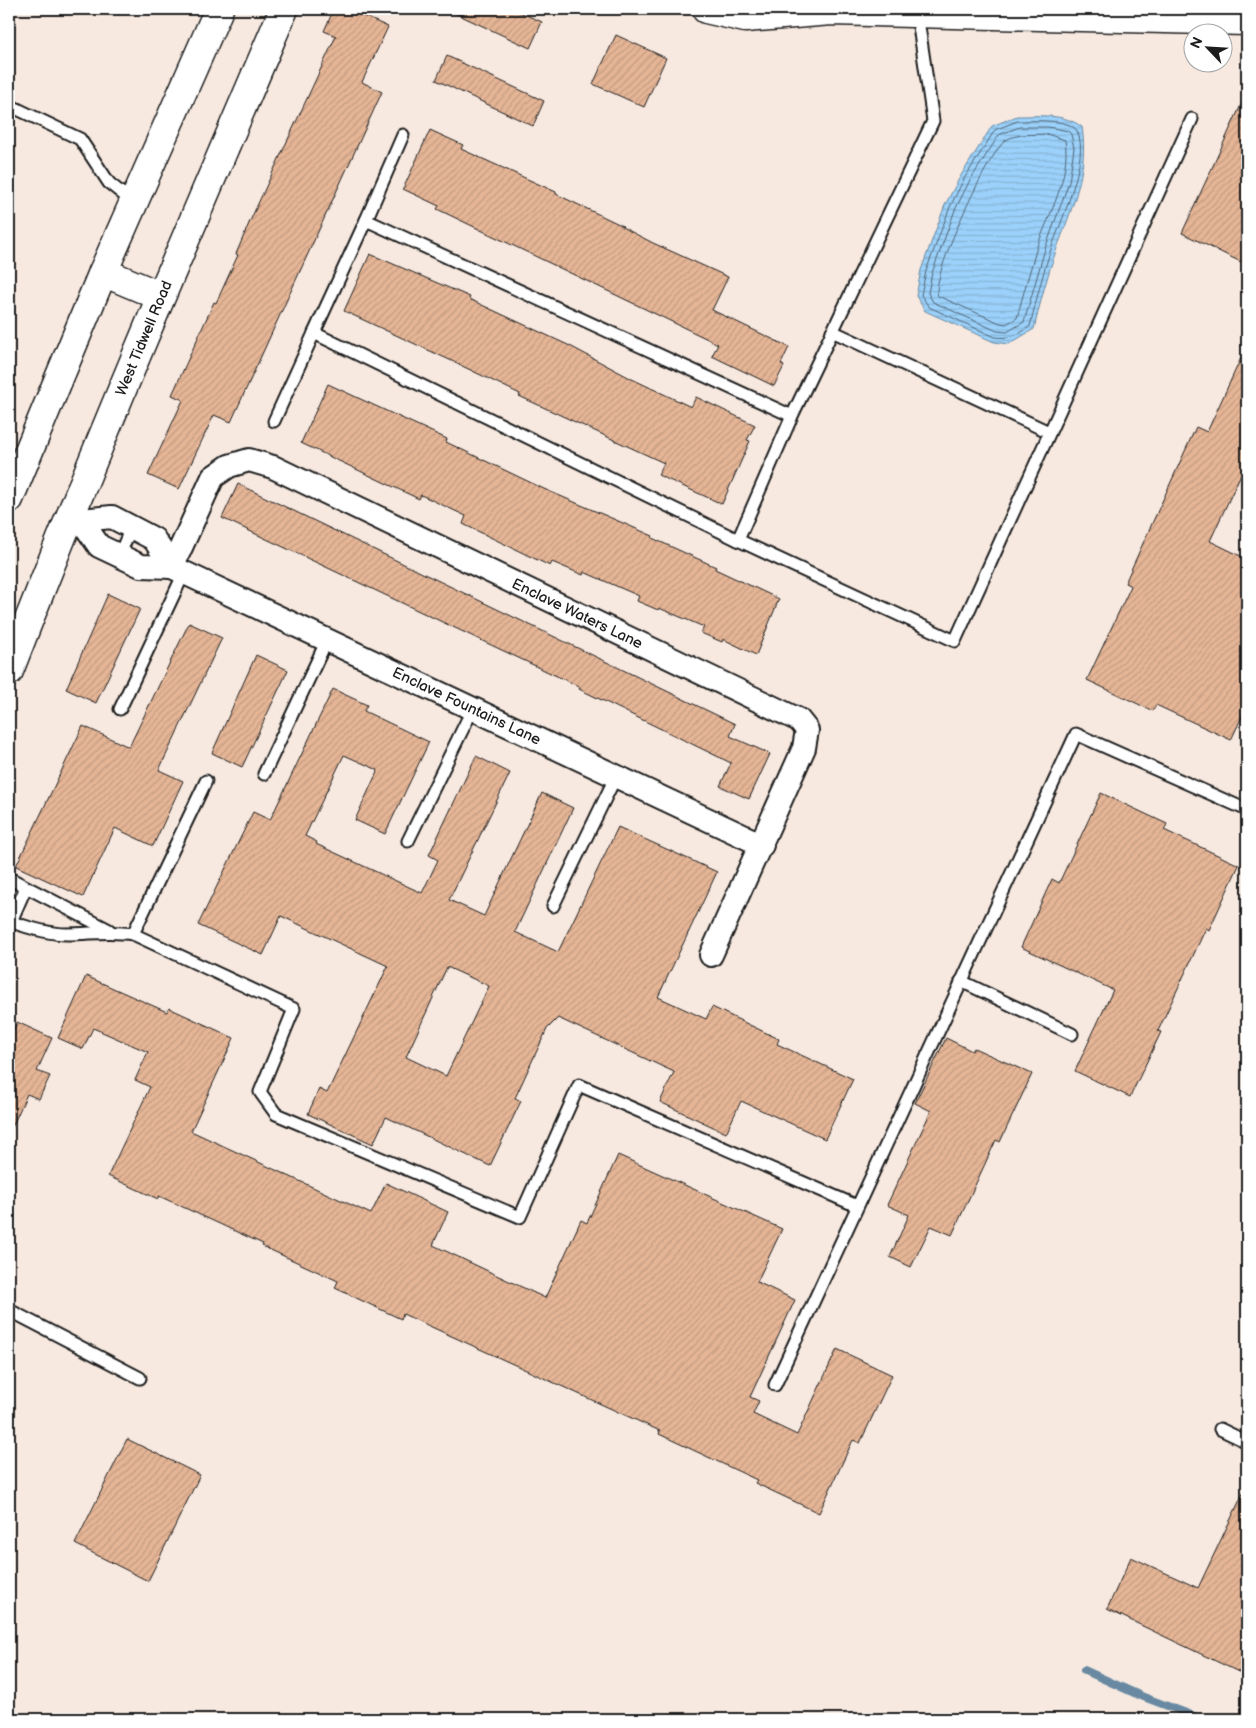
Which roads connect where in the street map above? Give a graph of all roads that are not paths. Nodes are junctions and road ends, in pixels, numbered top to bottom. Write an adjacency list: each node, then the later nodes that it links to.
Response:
1 (219, 9): 12 (main road)
2 (284, 9): 15 (main road, West Tidwell Road)
3 (706, 9): 4 (main road)
4 (829, 10): 5 (main road)
5 (917, 13): 6 (main road); 16 (lane)
6 (1136, 14): 7 (main road)
7 (1207, 14): 8 (main road)
8 (1247, 21)
9 (9, 105): 12 (lane)
10 (1192, 119): 20 (lane)
11 (403, 135): 13 (lane)
12 (134, 203): 14 (main road)
13 (366, 220): 17 (lane); 18 (lane)
14 (103, 272): 15 (main road); 21 (main road)
15 (160, 296): 22 (main road, West Tidwell Road)
16 (832, 331): 18 (lane); 20 (lane)
17 (314, 334): 19 (lane); 24 (lane)
18 (792, 416): 24 (lane)
19 (274, 421)
20 (1049, 432): 24 (lane)
21 (9, 499)
22 (76, 517): 23 (street); 25 (street, Enclave Fountains Lane); 28 (main road, West Tidwell Road)
23 (131, 528): 25 (lane); 26 (street)
24 (738, 540)
25 (119, 556): 26 (street, Enclave Fountains Lane)
26 (178, 570): 27 (street, Enclave Fountains Lane); 30 (lane); 36 (street, Enclave Waters Lane)
27 (327, 640): 29 (street, Enclave Fountains Lane); 31 (lane)
28 (9, 671)
29 (473, 708): 32 (street, Enclave Fountains Lane); 35 (lane)
30 (120, 709)
31 (264, 774)
32 (616, 776): 36 (street, Enclave Fountains Lane); 39 (lane)
33 (206, 781): 42 (lane)
34 (1247, 810): 44 (lane)
35 (408, 841)
36 (762, 845): 43 (street, Enclave Waters Lane)
37 (9, 878): 38 (lane)
38 (26, 887): 40 (lane); 41 (lane)
39 (552, 906)
40 (9, 923): 41 (lane)
41 (108, 930): 42 (lane)
42 (133, 934): 46 (lane)
43 (711, 955)
44 (962, 981): 45 (lane); 46 (lane)
45 (1072, 1034)
46 (857, 1206): 49 (lane)
47 (9, 1310): 48 (lane)
48 (140, 1378)
49 (774, 1385)
50 (1220, 1429): 51 (lane)
51 (1247, 1442)

